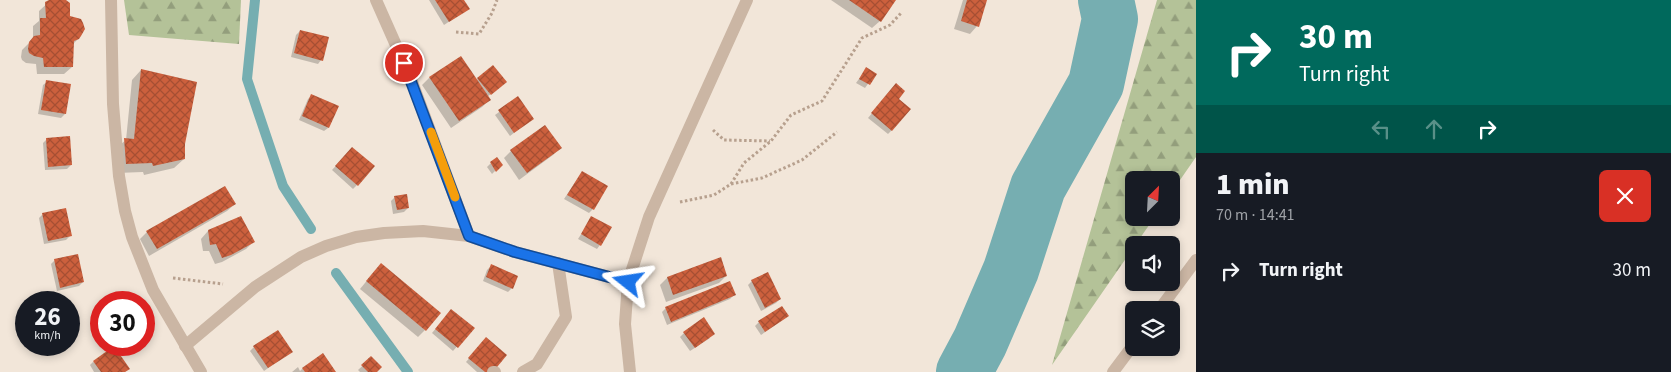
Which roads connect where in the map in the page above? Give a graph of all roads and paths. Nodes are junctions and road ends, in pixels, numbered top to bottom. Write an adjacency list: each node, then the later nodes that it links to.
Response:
1 (111, 0): 15 (street)
2 (376, 0): 12 (street)
3 (496, 0): 6 (path)
4 (747, 0): 7 (street)
5 (902, 12): 9 (path)
6 (456, 32)
7 (695, 115): 9 (path); 11 (street)
8 (837, 132): 10 (path)
9 (771, 141): 10 (path)
10 (731, 184): 11 (path)
11 (653, 207): 16 (street)
12 (469, 236): 14 (street); 17 (street)
13 (1196, 260): 18 (street)
14 (558, 264): 16 (street); 22 (street)
15 (147, 275): 17 (path); 19 (street)
16 (628, 282): 23 (street)
17 (255, 287): 19 (street)
18 (1166, 301)
19 (185, 346): 21 (street)
20 (1125, 356): 24 (street)
21 (201, 372)
22 (523, 372)
23 (630, 372)
24 (1113, 372)

